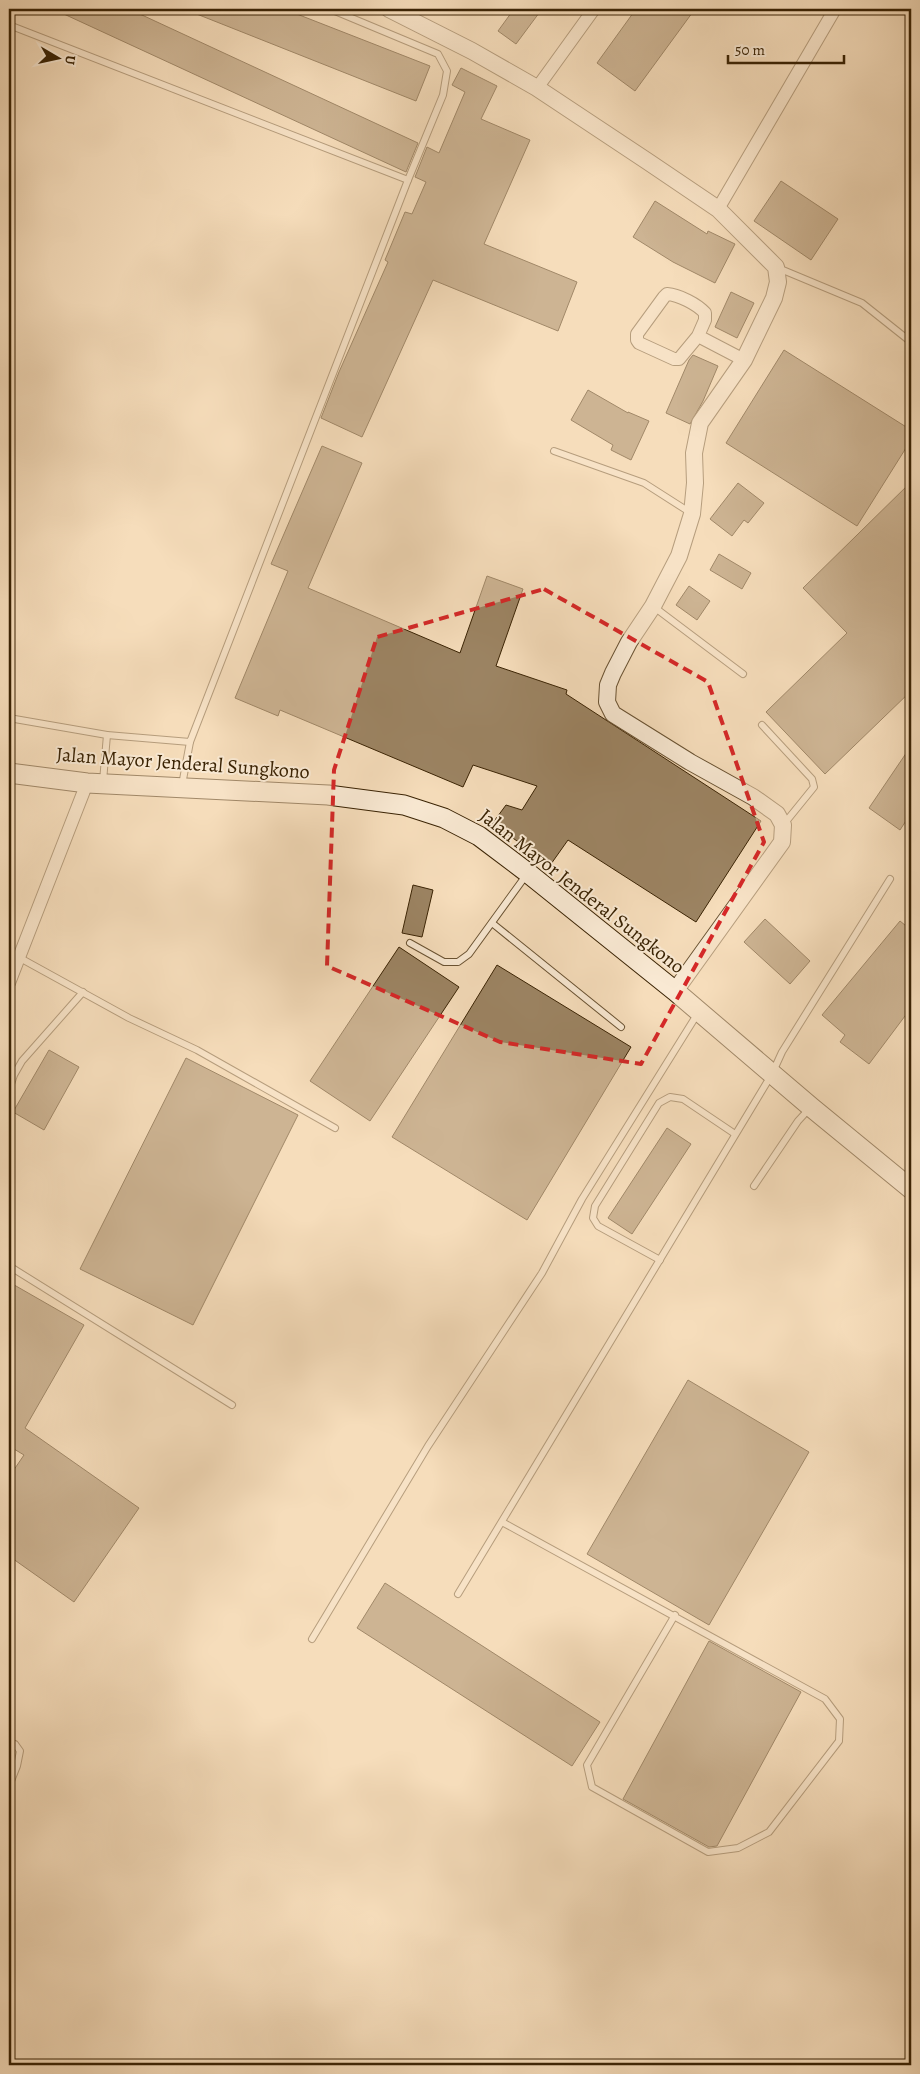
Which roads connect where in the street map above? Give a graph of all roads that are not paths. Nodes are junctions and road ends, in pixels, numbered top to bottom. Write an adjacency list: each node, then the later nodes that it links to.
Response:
1 (330, 9): 7 (lane)
2 (389, 9): 6 (street)
3 (594, 9): 6 (street)
4 (835, 9): 8 (street)
5 (9, 25): 7 (lane)
6 (537, 88): 8 (street)
7 (408, 180): 20 (lane)
8 (718, 209): 9 (street)
9 (776, 267): 11 (lane); 12 (street)
10 (698, 336): 10 (street); 12 (street)
11 (911, 342)
12 (744, 360): 14 (street)
13 (554, 451): 14 (lane)
14 (692, 514): 15 (street)
15 (653, 606): 16 (lane); 24 (street)
16 (743, 674)
17 (9, 718): 19 (lane)
18 (762, 725): 24 (lane)
19 (107, 735): 20 (lane); 22 (lane)
20 (190, 742): 23 (lane)
21 (9, 773): 22 (main road, Jalan Mayor Jenderal Sungkono)
22 (95, 783): 23 (main road, Jalan Mayor Jenderal Sungkono); 29 (street)
23 (182, 787): 25 (main road, Jalan Mayor Jenderal Sungkono)
24 (783, 825): 31 (street)
25 (528, 873): 27 (lane); 31 (main road, Jalan Mayor Jenderal Sungkono)
26 (890, 879): 35 (lane)
27 (492, 922): 28 (lane); 34 (lane)
28 (410, 943)
29 (20, 958): 30 (street); 32 (lane)
30 (9, 983)
31 (675, 991): 33 (main road, Jalan Mayor Jenderal Sungkono)
32 (83, 992): 36 (lane); 38 (lane)
33 (699, 1012): 35 (main road, Jalan Mayor Jenderal Sungkono); 48 (lane)
34 (621, 1027)
35 (772, 1074): 37 (main road, Jalan Mayor Jenderal Sungkono); 39 (lane)
36 (9, 1090)
37 (811, 1107): 40 (lane); 41 (main road, Jalan Mayor Jenderal Sungkono)
38 (335, 1128)
39 (736, 1134): 42 (lane); 42 (lane)
40 (754, 1186)
41 (911, 1189)
42 (660, 1260): 45 (lane)
43 (9, 1266): 44 (lane)
44 (232, 1405)
45 (502, 1522): 46 (lane); 47 (lane)
46 (458, 1594)
47 (675, 1615): 47 (lane)
48 (312, 1639)
49 (9, 1742): 50 (lane)
50 (9, 1786)

